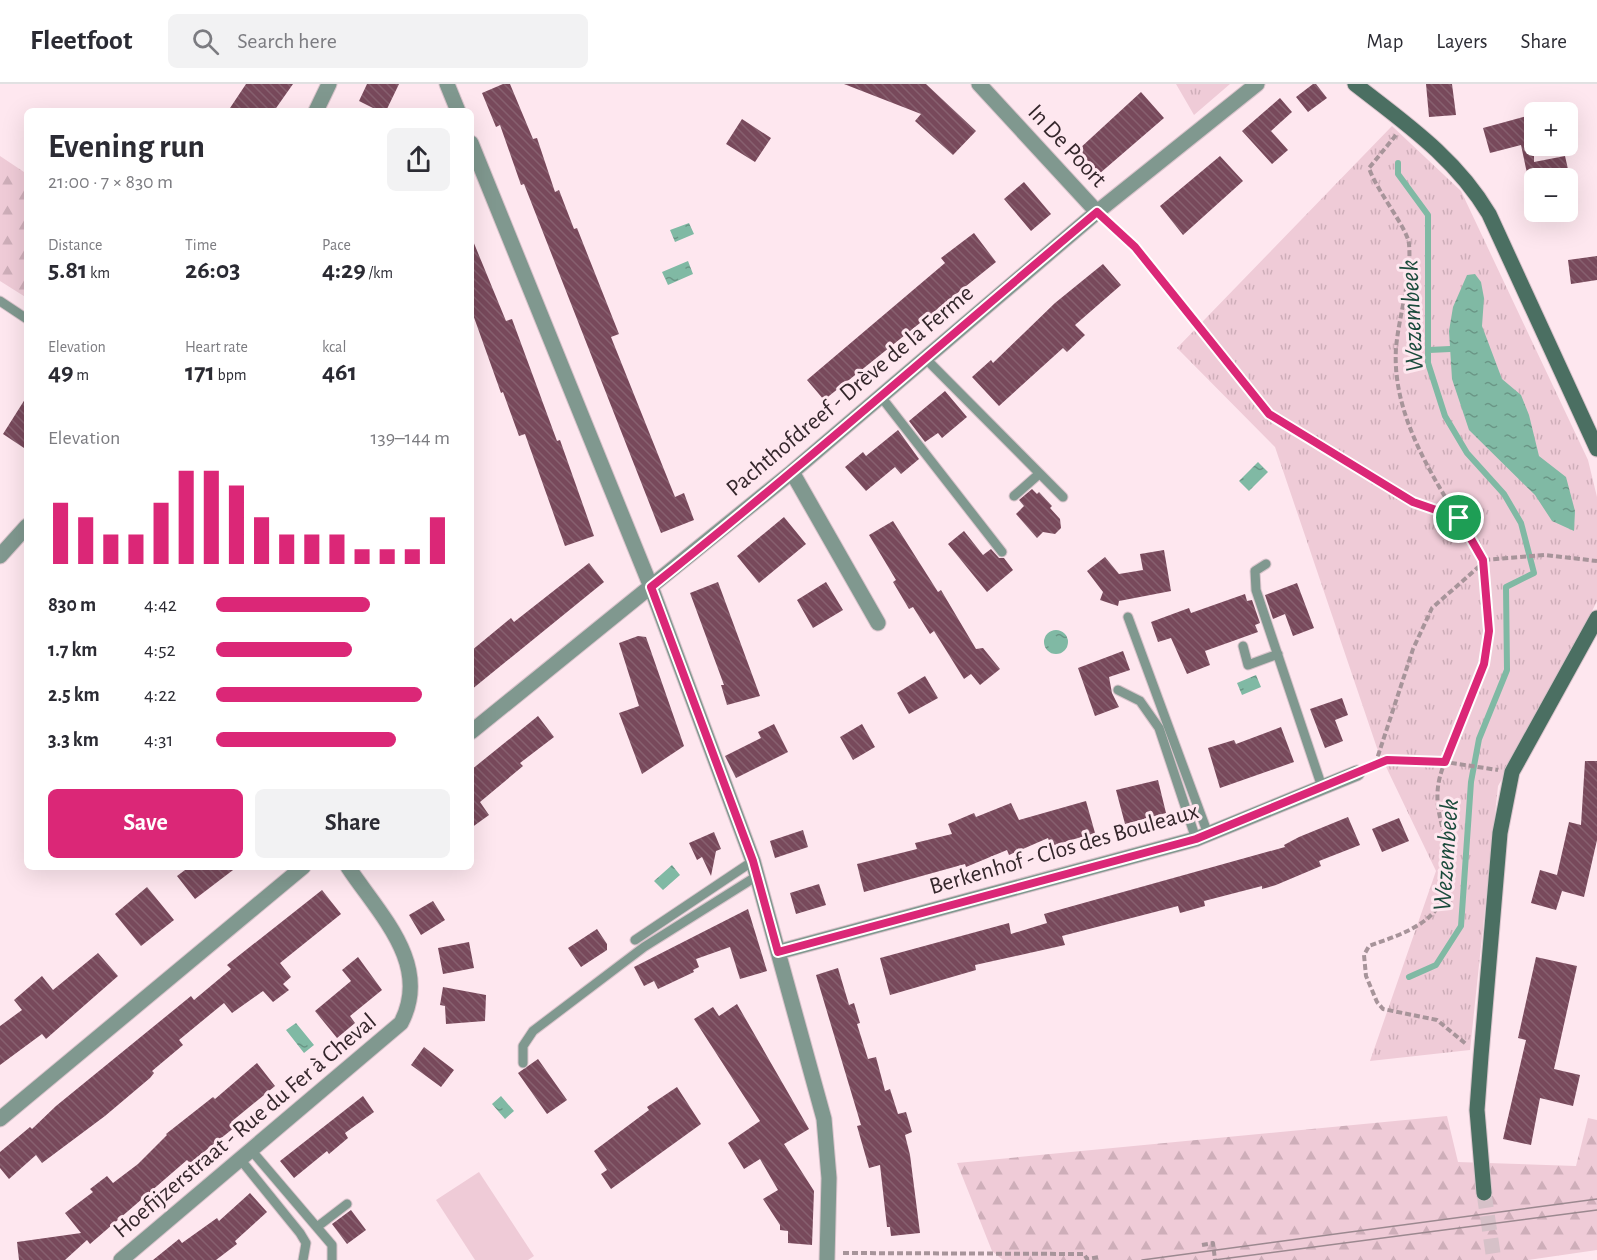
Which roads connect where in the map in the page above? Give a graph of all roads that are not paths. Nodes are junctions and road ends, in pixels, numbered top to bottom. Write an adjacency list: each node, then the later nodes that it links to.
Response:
1 (329, 84): 6 (street)
2 (447, 84): 7 (street)
3 (979, 84): 9 (street, In De Poort)
4 (1257, 84): 9 (street, Pachthofdreef - Drève de la Ferme)
5 (1355, 84): 14 (street)
6 (317, 108)
7 (457, 108)
8 (474, 150): 23 (street)
9 (1097, 212): 12 (street, Pachthofdreef - Drève de la Ferme)
10 (0, 301): 11 (lane)
11 (24, 317)
12 (924, 357): 13 (street, Pachthofdreef - Drève de la Ferme); 16 (lane)
13 (882, 398): 15 (street, Pachthofdreef - Drève de la Ferme); 21 (lane)
14 (1597, 450)
15 (792, 472): 23 (street, Pachthofdreef - Drève de la Ferme); 26 (street)
16 (1039, 474): 17 (lane); 18 (lane)
17 (1014, 496)
18 (1063, 497)
19 (24, 529): 20 (street)
20 (3, 547)
21 (1002, 552)
22 (1266, 564): 28 (lane)
23 (651, 587): 30 (street, Pachthofdreef - Drève de la Ferme); 34 (street)
24 (1128, 617): 33 (lane)
25 (1597, 618): 42 (street)
26 (878, 623)
27 (1243, 646): 28 (lane)
28 (1278, 654): 32 (lane)
29 (1119, 690): 33 (lane)
30 (474, 730)
31 (1357, 773): 32 (street, Berkenhof - Clos des Bouleaux)
32 (1322, 787): 33 (street, Berkenhof - Clos des Bouleaux)
33 (1202, 836): 38 (street, Berkenhof - Clos des Bouleaux)
34 (755, 868): 37 (lane); 38 (street); 39 (lane)
35 (299, 870): 40 (street)
36 (350, 870): 41 (street, Hoefijzerstraat - Rue du Fer à Cheval)
37 (635, 940)
38 (778, 952): 45 (street)
39 (523, 1063)
40 (0, 1119)
41 (246, 1155): 44 (lane); 46 (street, Hoefijzerstraat - Rue du Fer à Cheval); 47 (lane)
42 (1484, 1193)
43 (347, 1204): 44 (lane)
44 (317, 1227): 48 (lane)
45 (827, 1257)
46 (120, 1260)
47 (303, 1260)
48 (332, 1260)

